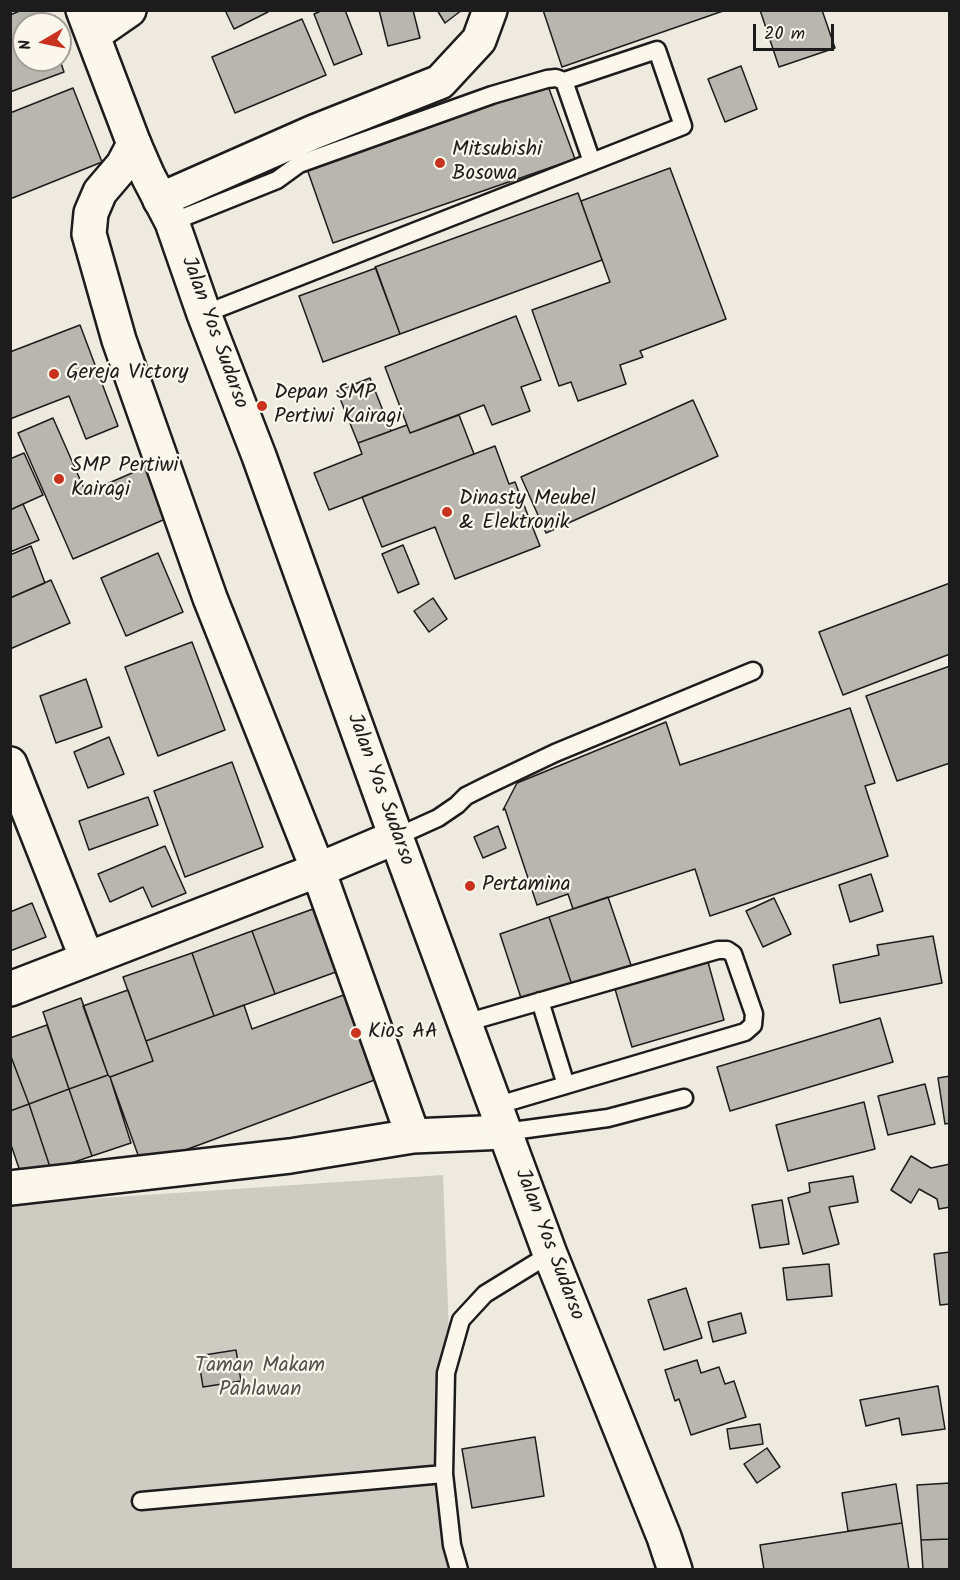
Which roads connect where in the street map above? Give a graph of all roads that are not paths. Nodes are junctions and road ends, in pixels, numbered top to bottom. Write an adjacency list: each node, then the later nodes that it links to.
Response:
1 (129, 10): 3 (main road)
2 (490, 10): 7 (main road)
3 (88, 23): 5 (main road, Jalan Yos Sudarso)
4 (564, 81): 6 (lane); 6 (lane); 7 (lane)
5 (134, 144): 7 (main road, Jalan Yos Sudarso); 12 (main road)
6 (592, 162): 8 (lane)
7 (166, 211): 8 (main road, Jalan Yos Sudarso)
8 (204, 314): 11 (main road, Jalan Yos Sudarso)
9 (753, 671): 11 (lane)
10 (10, 764): 13 (main road)
11 (396, 837): 12 (main road); 16 (main road, Jalan Yos Sudarso)
12 (318, 870): 13 (main road); 22 (main road)
13 (87, 959): 14 (main road)
14 (10, 989)
15 (540, 1001): 16 (lane); 18 (lane); 19 (lane)
16 (465, 1023): 21 (main road, Jalan Yos Sudarso)
17 (692, 1029): 18 (lane)
18 (698, 1046): 19 (lane)
19 (566, 1085): 21 (lane)
20 (684, 1098): 21 (lane)
21 (500, 1119): 22 (main road); 24 (main road, Jalan Yos Sudarso)
22 (413, 1136): 23 (main road)
23 (10, 1188)
24 (550, 1254): 25 (lane); 28 (main road, Jalan Yos Sudarso)
25 (444, 1474): 26 (lane); 27 (lane)
26 (141, 1501)
27 (459, 1569)
28 (675, 1569)

